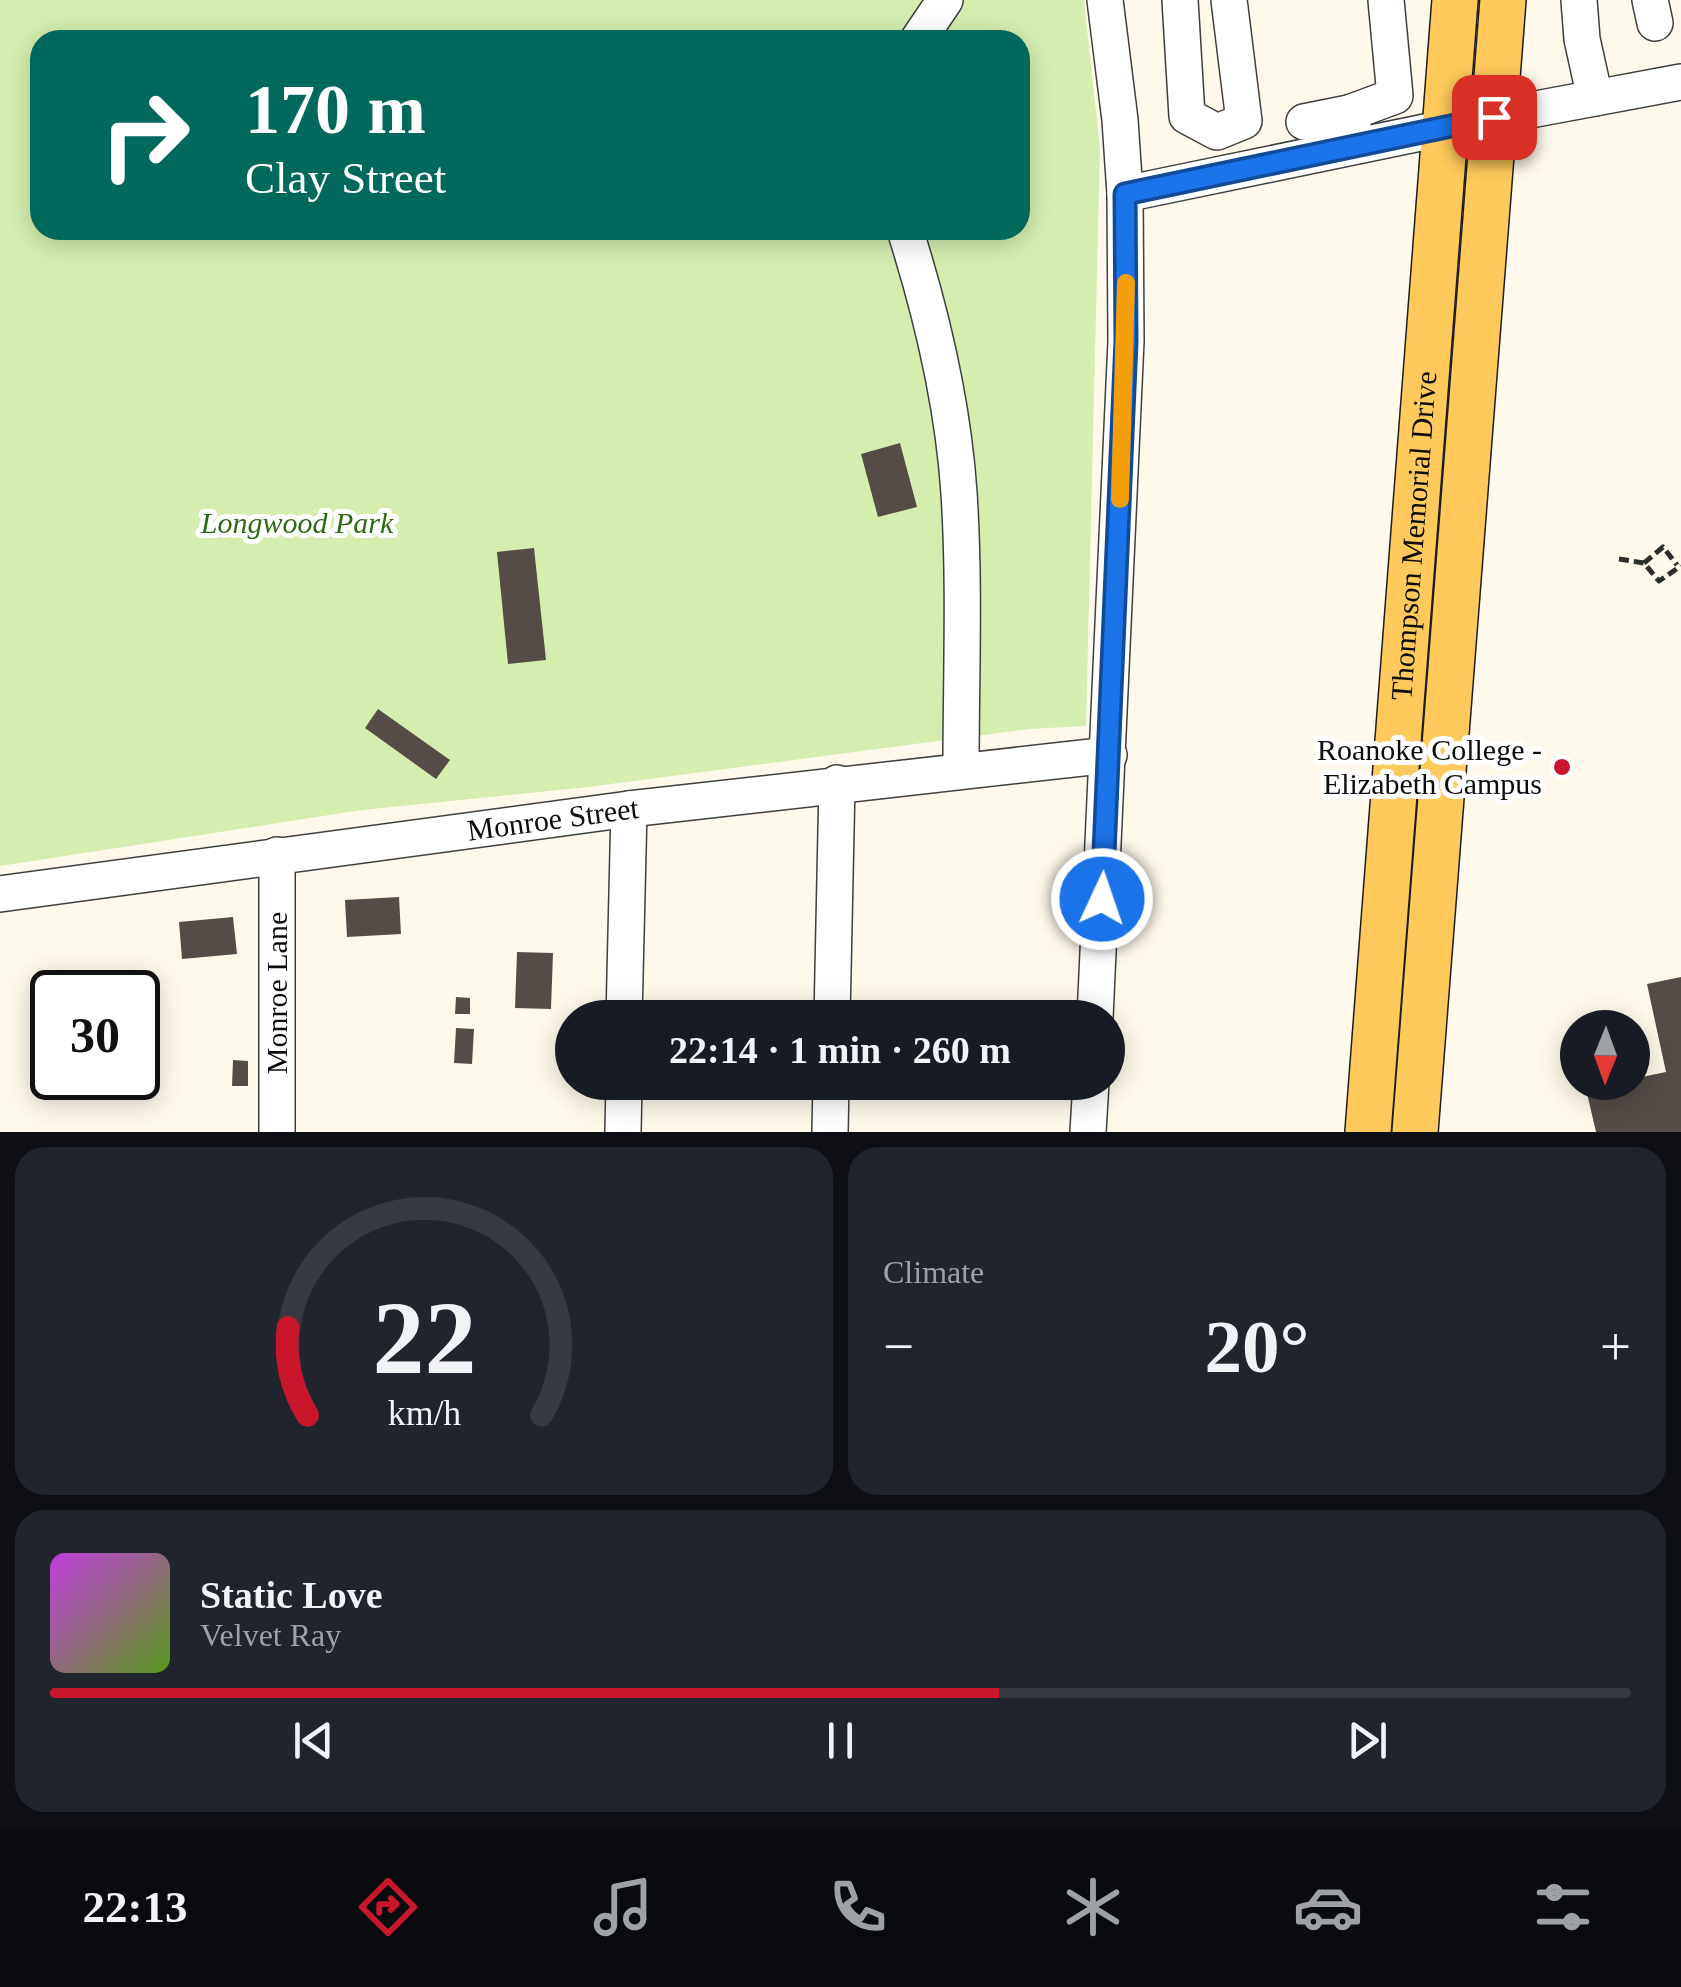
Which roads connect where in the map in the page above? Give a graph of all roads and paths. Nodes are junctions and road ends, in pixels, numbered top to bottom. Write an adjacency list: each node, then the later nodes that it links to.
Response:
1 (946, 0): 9 (street)
2 (1105, 0): 18 (street)
3 (1180, 0): 16 (street)
4 (1386, 0): 15 (street)
5 (1456, 0): 14 (main road, Thompson Memorial Drive)
6 (1503, 0): 12 (main road, Thompson Memorial Drive)
7 (1579, 0): 11 (street)
8 (1238, 1): 16 (street)
9 (925, 30)
10 (1681, 82): 11 (street)
11 (1595, 98): 12 (street)
12 (1494, 117): 14 (street); 40 (main road, Thompson Memorial Drive)
13 (1304, 122): 15 (street)
14 (1446, 128): 15 (street); 39 (main road, Thompson Memorial Drive)
15 (1353, 129): 17 (street)
16 (1217, 132): 17 (street)
17 (1222, 174): 18 (street)
18 (1125, 194): 23 (street)
19 (908, 240): 24 (street)
20 (1618, 559): 21 (path)
21 (1644, 563): 22 (path); 22 (path)
22 (1679, 566)
23 (1109, 755): 24 (street, Monroe Street); 31 (street)
24 (960, 770): 25 (street, Monroe Street)
25 (837, 784): 26 (street, Monroe Street); 30 (street)
26 (630, 809): 27 (street, Monroe Street); 29 (street)
27 (276, 855): 28 (street, Monroe Street); 35 (street, Monroe Lane)
28 (0, 894)
29 (625, 1000)
30 (832, 1000)
31 (1096, 1000)
32 (624, 1100): 36 (street)
33 (831, 1100): 37 (street)
34 (1090, 1100): 38 (street)
35 (277, 1132)
36 (623, 1132)
37 (830, 1132)
38 (1088, 1132)
39 (1368, 1132)
40 (1415, 1132)

